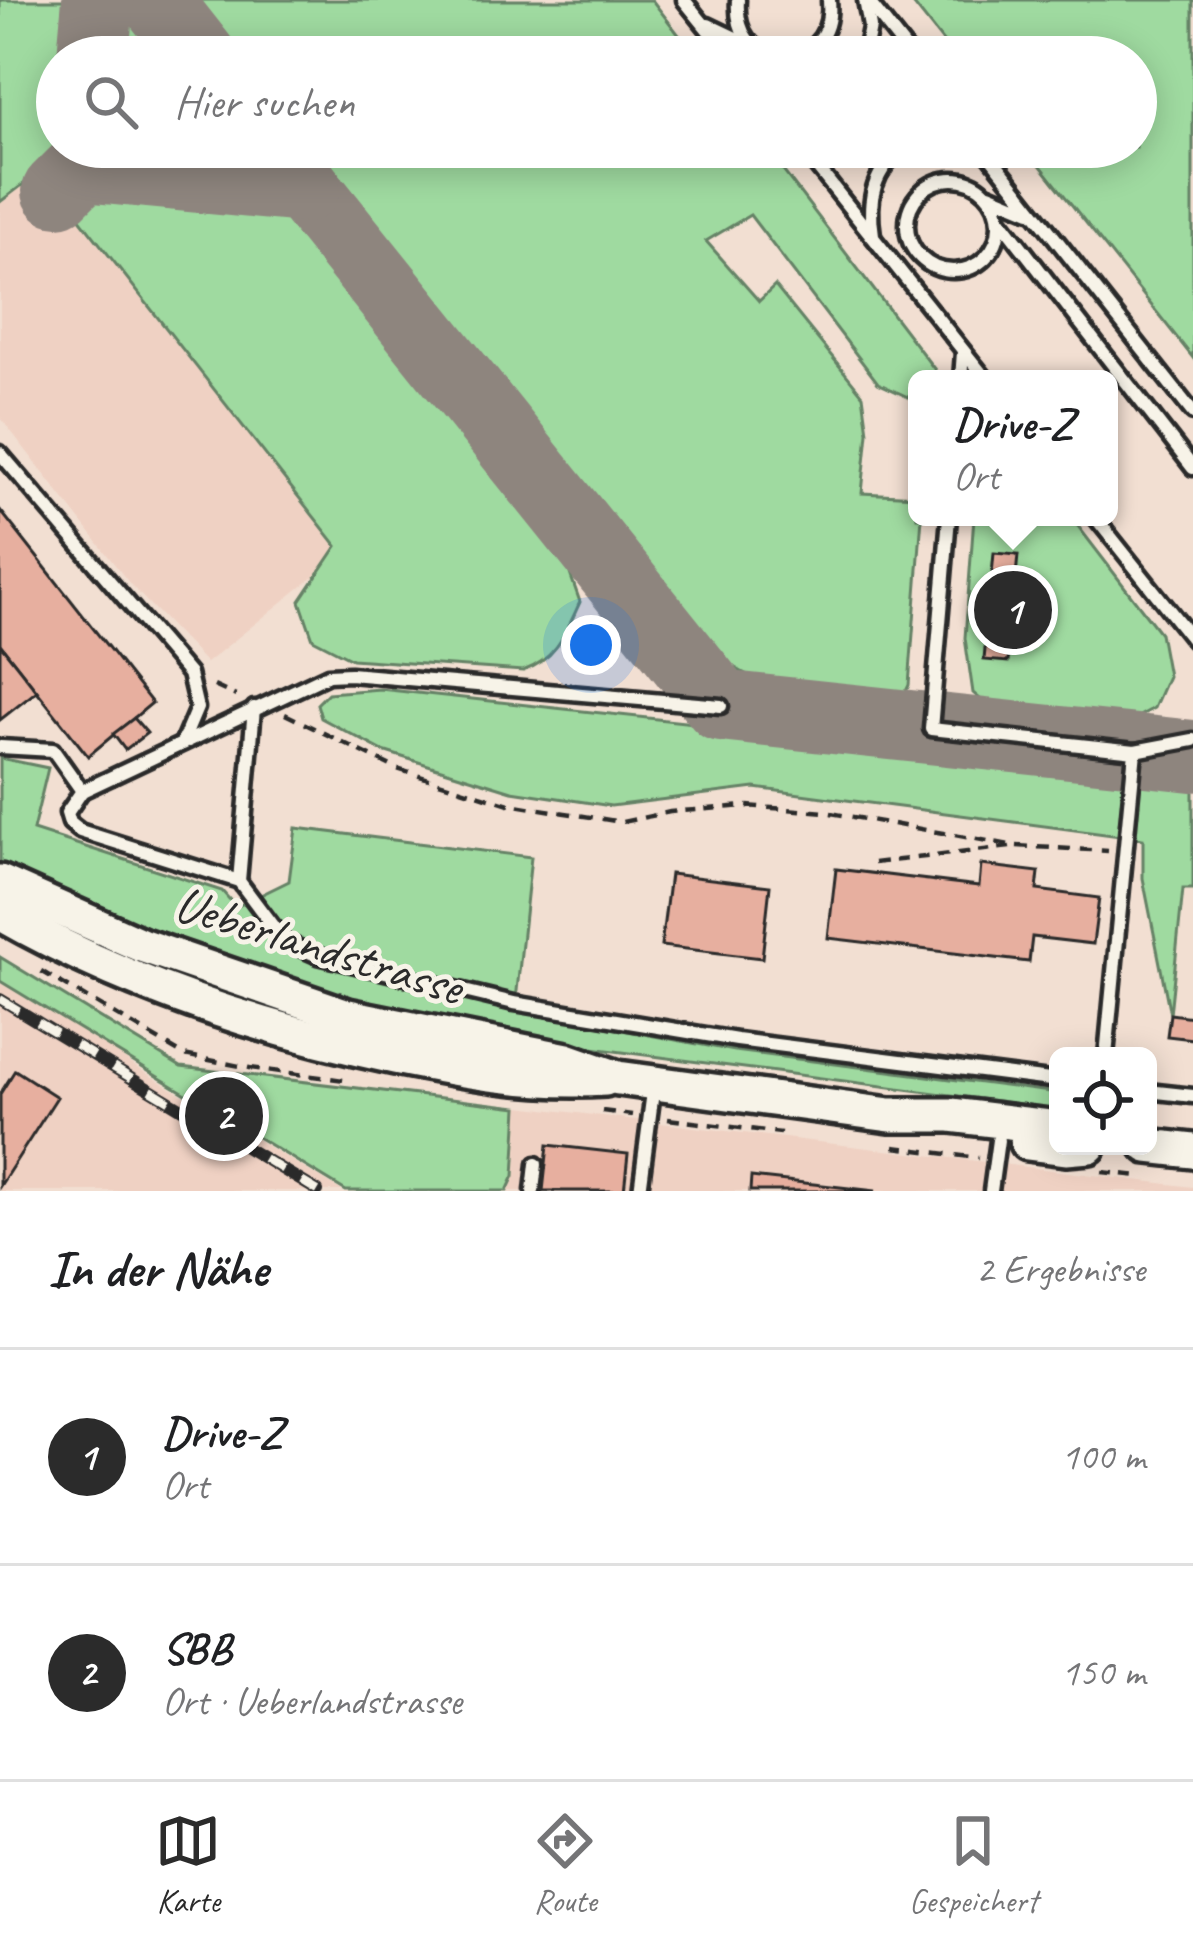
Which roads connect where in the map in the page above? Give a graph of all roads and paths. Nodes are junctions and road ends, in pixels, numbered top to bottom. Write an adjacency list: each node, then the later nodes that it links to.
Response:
1 (685, 0): 5 (lane)
2 (829, 0): 9 (lane)
3 (866, 0): 10 (lane); 11 (lane)
4 (735, 3): 8 (lane)
5 (702, 22): 6 (lane); 7 (lane)
6 (713, 36)
7 (732, 36)
8 (744, 36)
9 (824, 36)
10 (868, 36)
11 (895, 36)
12 (819, 168): 18 (lane)
13 (882, 168): 18 (lane)
14 (999, 168): 16 (lane)
15 (987, 193): 16 (lane); 17 (lane); 19 (lane)
16 (1037, 216): 26 (lane)
17 (999, 218): 19 (lane); 24 (lane)
18 (873, 237): 20 (lane)
19 (912, 248): 20 (lane)
20 (920, 296): 21 (lane)
21 (963, 350): 22 (lane); 23 (lane)
22 (962, 370)
23 (979, 370)
24 (1117, 370)
25 (1118, 371): 28 (lane)
26 (1193, 413)
27 (0, 453): 32 (lane)
28 (1193, 468)
29 (948, 526): 38 (lane)
30 (1102, 526): 31 (lane)
31 (1193, 640)
32 (189, 674): 33 (path); 36 (lane)
33 (260, 705): 34 (lane); 36 (lane); 40 (path); 43 (lane)
34 (721, 706)
35 (1193, 740): 38 (lane)
36 (182, 742): 39 (lane)
37 (0, 747): 39 (lane)
38 (1136, 751): 41 (lane)
39 (82, 790): 43 (lane)
40 (1016, 846): 41 (path); 42 (path)
41 (1125, 852): 46 (lane)
42 (874, 863)
43 (238, 881): 48 (lane)
44 (0, 882): 47 (main road, Ueberlandstrasse)
45 (0, 913): 47 (main road, Ueberlandstrasse)
46 (1107, 1047)
47 (618, 1078): 49 (main road, Ueberlandstrasse)
48 (1049, 1080)
49 (654, 1083): 52 (main road, Ueberlandstrasse); 60 (lane)
50 (1157, 1092): 51 (lane)
51 (1193, 1096)
52 (890, 1115): 53 (main road, Ueberlandstrasse); 54 (main road, Ueberlandstrasse)
53 (1049, 1127)
54 (998, 1140): 55 (main road, Ueberlandstrasse); 61 (lane)
55 (1049, 1146)
56 (1157, 1146): 57 (main road)
57 (1193, 1151)
58 (536, 1164): 59 (lane)
59 (533, 1191)
60 (640, 1191)
61 (991, 1191)

